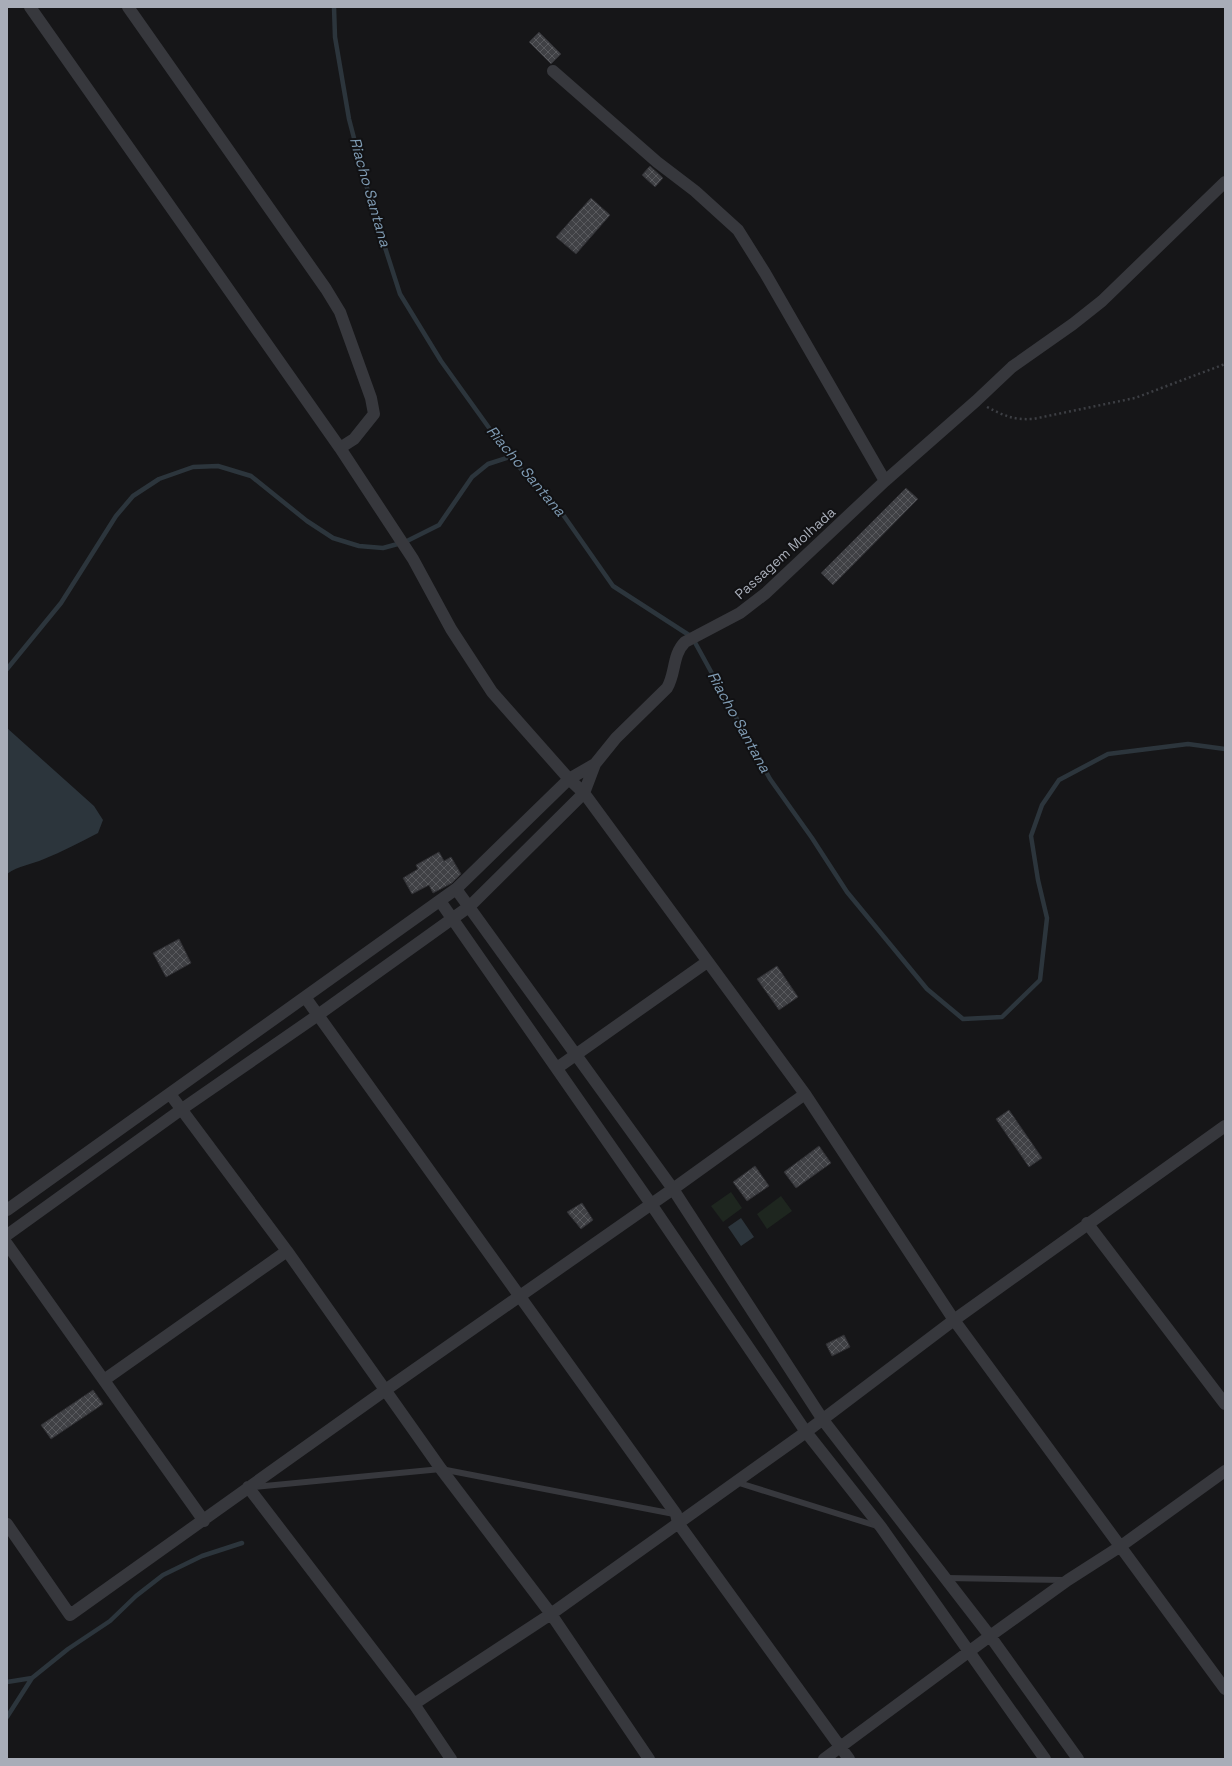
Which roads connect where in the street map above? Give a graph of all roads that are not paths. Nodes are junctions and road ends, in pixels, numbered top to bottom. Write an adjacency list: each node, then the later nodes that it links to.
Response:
1 (30, 7): 5 (street)
2 (128, 7): 5 (street)
3 (553, 71): 6 (street)
4 (1225, 182): 6 (street, Passagem Molhada)
5 (340, 448): 8 (street)
6 (885, 481): 7 (street, Passagem Molhada)
7 (595, 764): 8 (street); 9 (street)
8 (569, 779): 9 (street); 10 (street)
9 (584, 793): 12 (street); 14 (street)
10 (456, 889): 11 (street); 12 (street)
11 (440, 901): 13 (street); 15 (street)
12 (470, 906): 13 (street); 17 (street)
13 (453, 918): 16 (street); 18 (street)
14 (707, 962): 17 (street); 20 (street)
15 (305, 997): 16 (street); 19 (street)
16 (318, 1015): 21 (street); 30 (street)
17 (576, 1054): 18 (street); 23 (street)
18 (557, 1068): 24 (street)
19 (170, 1094): 21 (street); 25 (street)
20 (805, 1094): 23 (street); 31 (street)
21 (182, 1109): 27 (street); 29 (street)
22 (1224, 1127): 26 (street)
23 (673, 1189): 24 (street); 35 (street)
24 (651, 1204): 30 (street); 36 (street)
25 (7, 1210)
26 (1088, 1223): 31 (street); 34 (street)
27 (7, 1235)
28 (7, 1244): 32 (street)
29 (287, 1251): 32 (street); 33 (street)
30 (519, 1297): 33 (street); 41 (street)
31 (954, 1320): 35 (street); 45 (street)
32 (104, 1380): 42 (street)
33 (384, 1391): 37 (street); 40 (street)
34 (1225, 1404)
35 (823, 1420): 36 (street); 46 (street)
36 (806, 1432): 39 (street); 44 (street)
37 (441, 1469): 40 (lane); 41 (lane); 48 (street)
38 (1225, 1471): 45 (street)
39 (736, 1482): 41 (street); 44 (lane)
40 (248, 1488): 42 (street); 52 (street)
41 (677, 1519): 48 (street); 53 (street)
42 (204, 1521): 43 (street)
43 (7, 1524)
44 (881, 1527): 50 (street)
45 (1121, 1546): 47 (street); 51 (street)
46 (945, 1578): 47 (lane); 49 (street)
47 (1068, 1580): 49 (street)
48 (551, 1614): 52 (street); 55 (street)
49 (990, 1636): 50 (street); 59 (street)
50 (968, 1652): 53 (street); 58 (street)
51 (1225, 1689)
52 (414, 1704): 54 (street)
53 (841, 1748): 56 (street); 57 (street)
54 (451, 1759)
55 (649, 1759)
56 (824, 1759)
57 (849, 1759)
58 (1045, 1759)
59 (1078, 1759)

